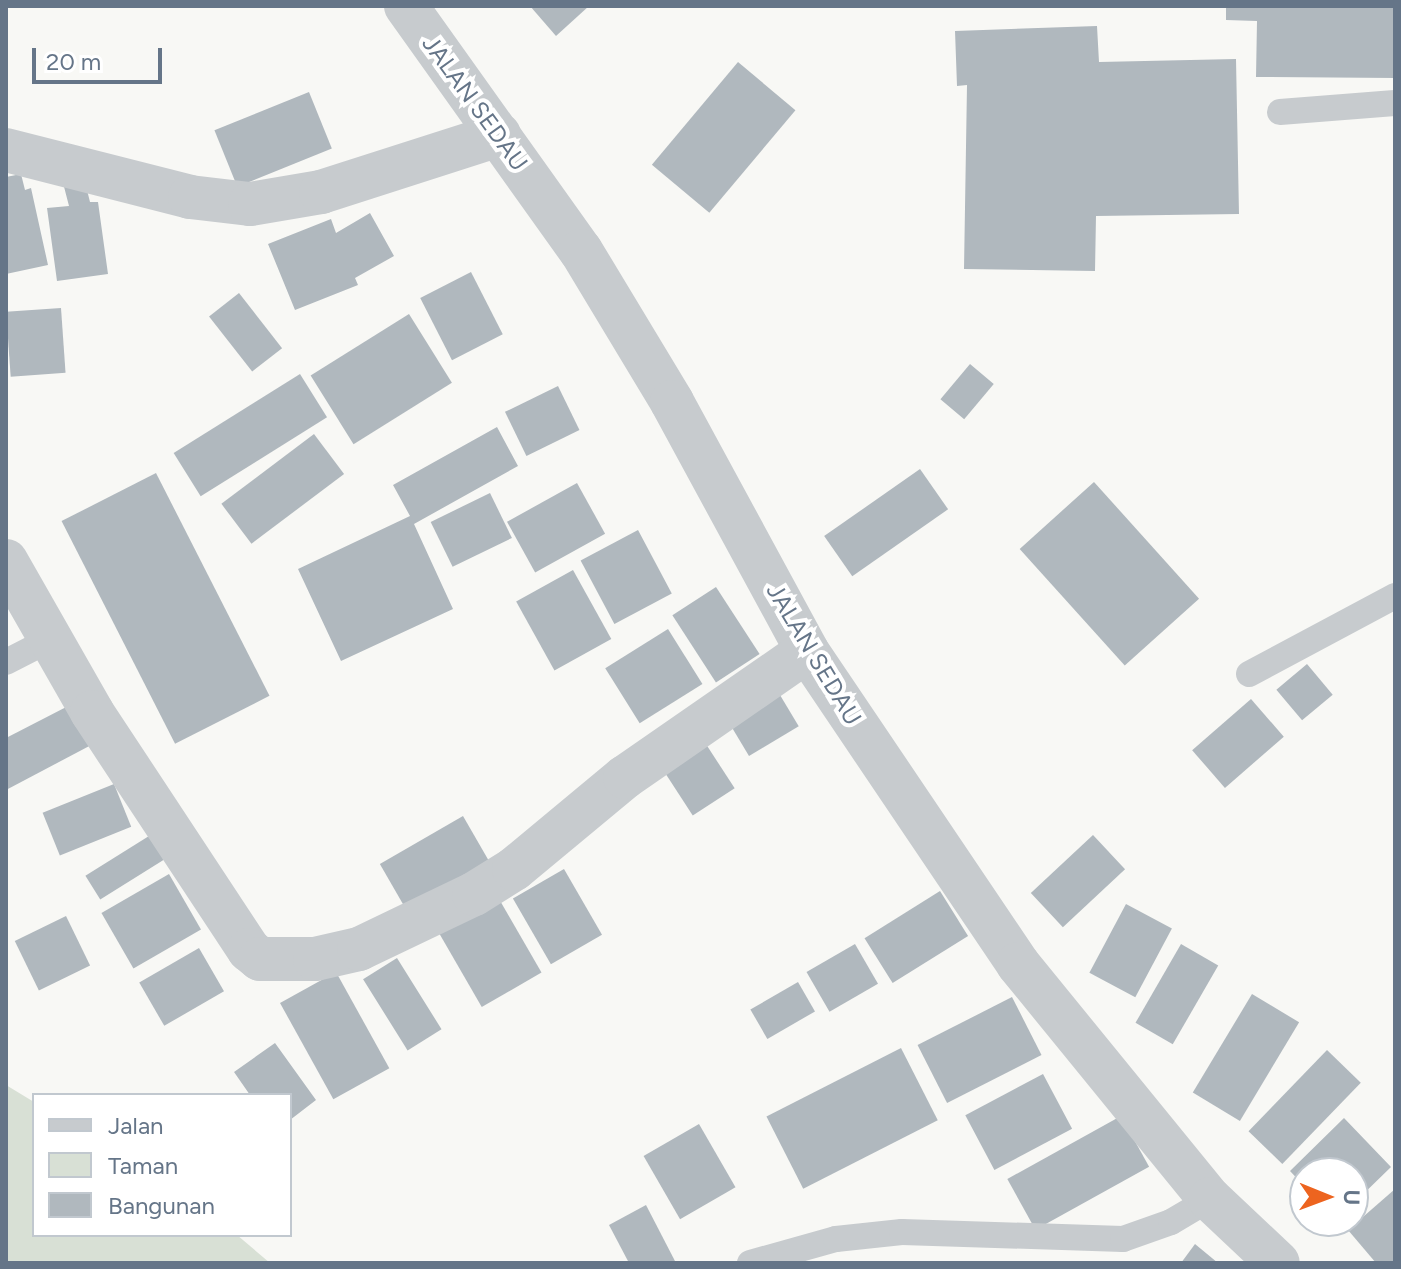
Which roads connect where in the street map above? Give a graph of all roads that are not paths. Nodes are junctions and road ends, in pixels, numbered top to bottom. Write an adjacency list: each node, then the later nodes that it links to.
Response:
1 (406, 6): 4 (street, JALAN SEDAU)
2 (1395, 103): 3 (lane)
3 (1280, 112)
4 (499, 135): 5 (street); 9 (street, JALAN SEDAU)
5 (6, 150)
6 (6, 561): 8 (street)
7 (1395, 596): 11 (lane)
8 (51, 639): 9 (street); 10 (lane)
9 (807, 651): 12 (street, JALAN SEDAU)
10 (6, 662)
11 (1249, 674)
12 (1210, 1199): 13 (lane); 14 (street, JALAN SEDAU)
13 (750, 1263)
14 (1278, 1263)

